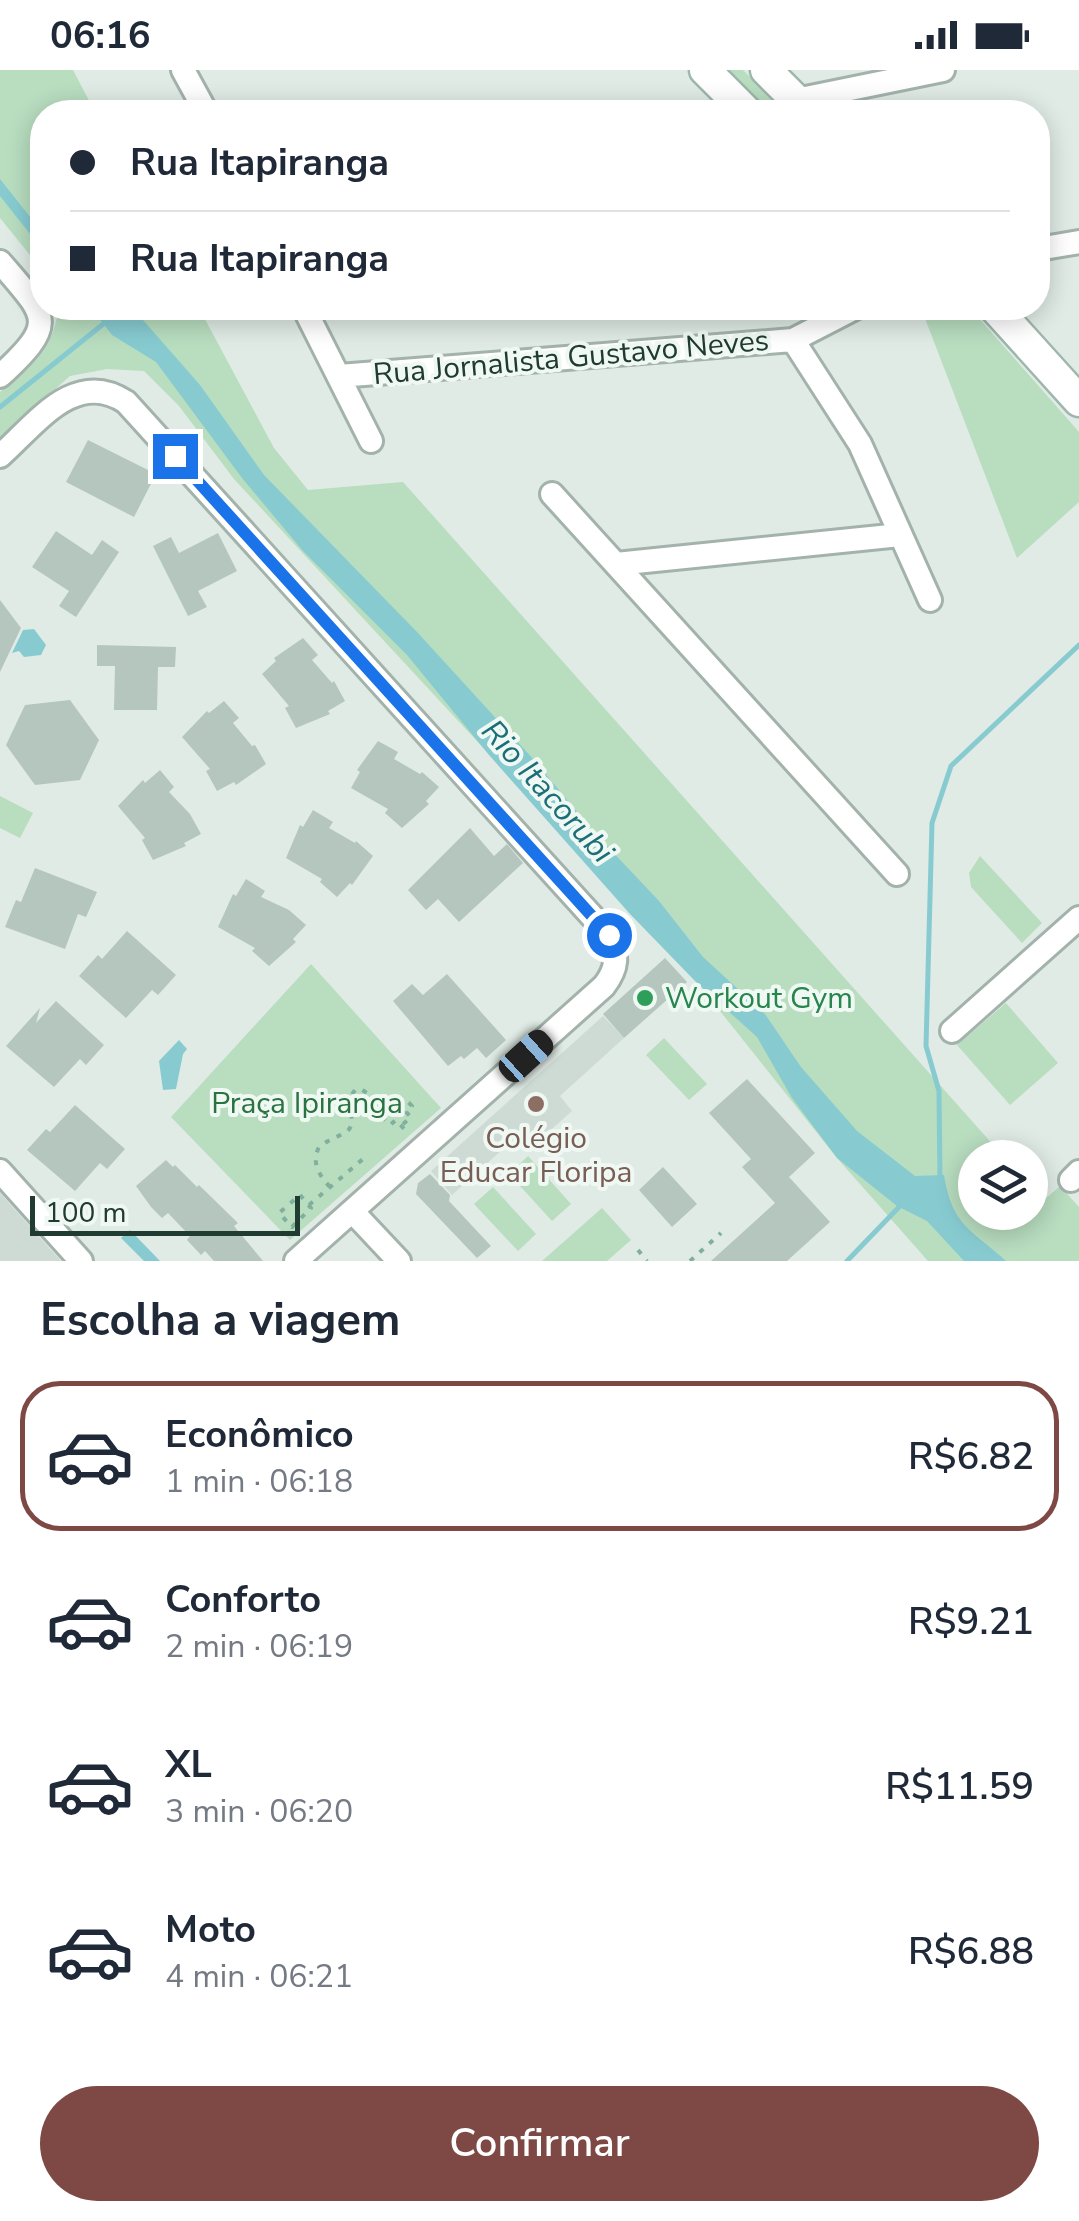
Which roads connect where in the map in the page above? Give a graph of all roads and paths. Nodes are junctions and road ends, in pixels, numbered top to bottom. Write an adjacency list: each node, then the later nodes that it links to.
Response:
1 (184, 70): 5 (street)
2 (706, 70): 6 (street)
3 (766, 70): 7 (street)
4 (943, 70): 8 (street)
5 (200, 100)
6 (735, 100)
7 (796, 100)
8 (826, 100)
9 (1079, 242): 10 (street)
10 (1050, 247)
11 (0, 262): 12 (street)
12 (30, 298)
13 (40, 320): 18 (street)
14 (310, 320): 19 (street)
15 (833, 320): 17 (street, Rua Jornalista Gustavo Neves)
16 (1007, 320): 20 (street)
17 (794, 340): 19 (street, Rua Jornalista Gustavo Neves); 24 (street)
18 (0, 376)
19 (338, 376): 21 (street)
20 (1079, 401)
21 (371, 441)
22 (0, 456): 35 (street)
23 (552, 494): 25 (street)
24 (900, 535): 25 (street); 26 (street)
25 (616, 564): 27 (street)
26 (930, 600)
27 (898, 874)
28 (1079, 918): 29 (street)
29 (952, 1032)
30 (388, 1098): 30 (path); 33 (path)
31 (362, 1159): 33 (path)
32 (0, 1171): 38 (street)
33 (330, 1187): 34 (path)
34 (309, 1205): 34 (path)
35 (352, 1211): 39 (street); 40 (street)
36 (722, 1233): 42 (path)
37 (638, 1250): 41 (path)
38 (81, 1261)
39 (296, 1261)
40 (399, 1261)
41 (647, 1261)
42 (690, 1261)

